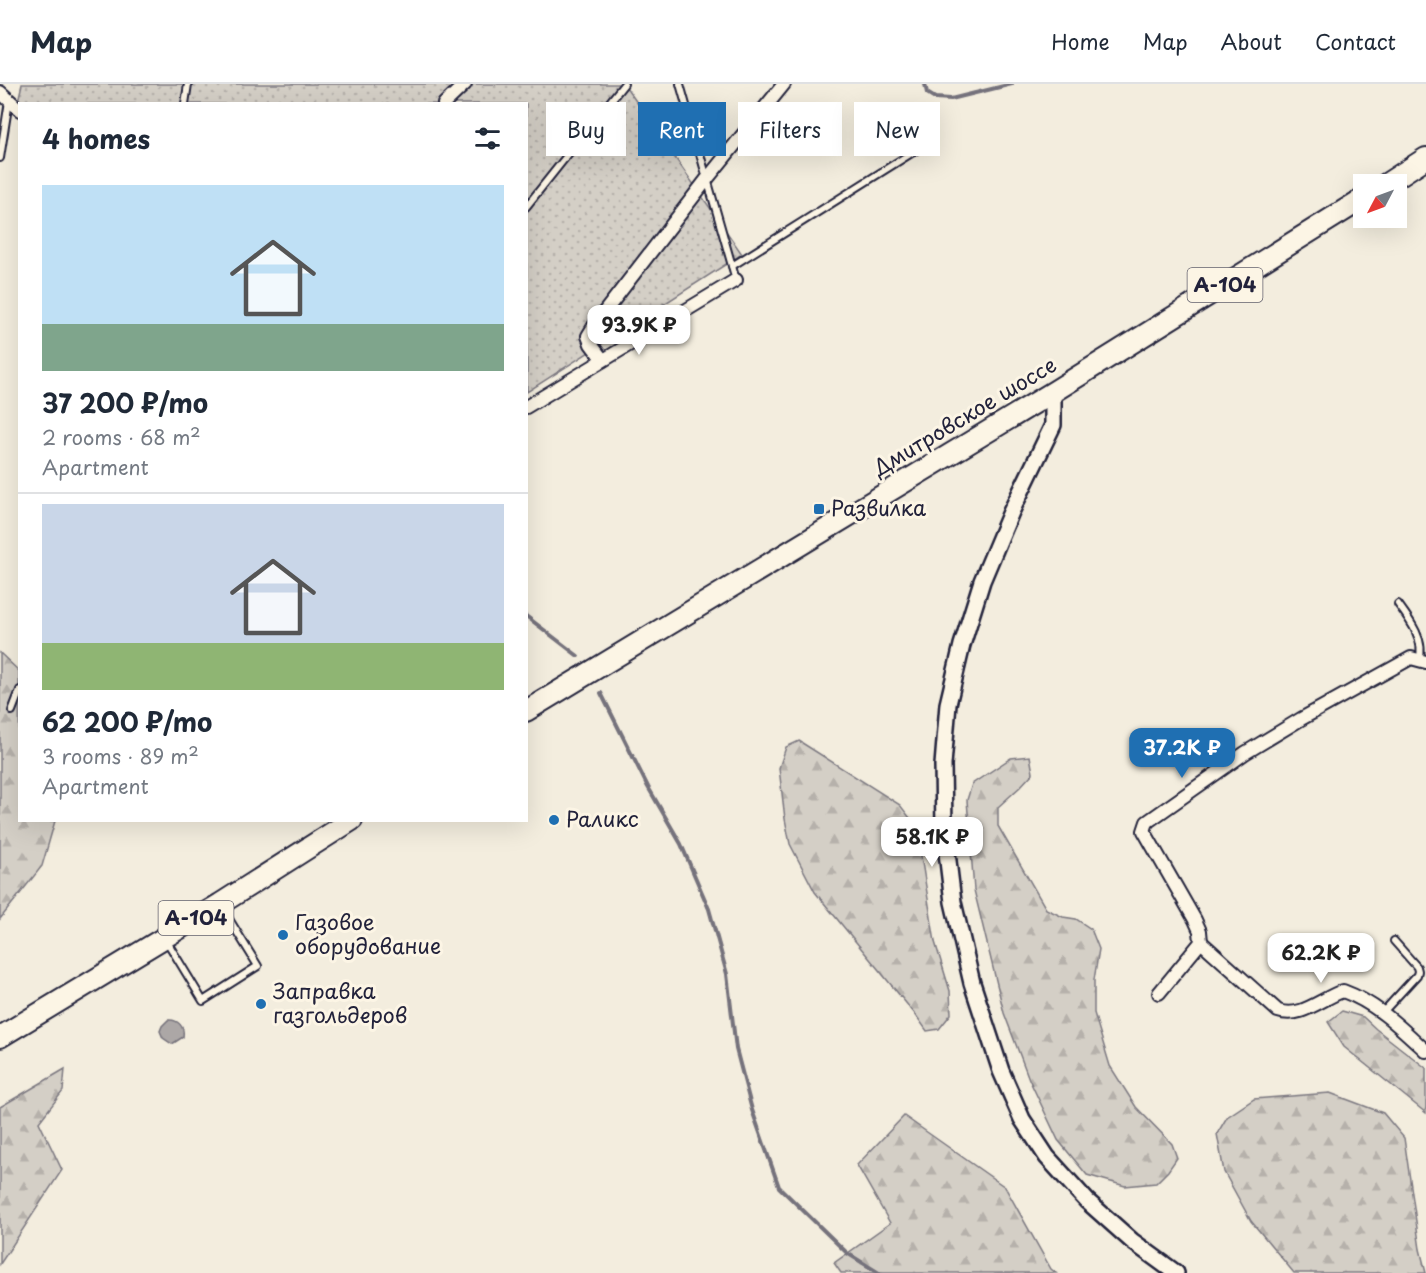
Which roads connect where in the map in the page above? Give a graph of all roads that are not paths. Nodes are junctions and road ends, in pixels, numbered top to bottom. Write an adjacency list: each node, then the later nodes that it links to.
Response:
1 (188, 84): 7 (lane)
2 (465, 84): 8 (street)
3 (624, 84): 15 (lane)
4 (680, 84): 14 (lane)
5 (784, 84): 14 (street)
6 (5, 96): 9 (street); 11 (lane)
7 (185, 102)
8 (446, 102)
9 (18, 108)
10 (907, 156): 17 (lane)
11 (0, 158)
12 (1426, 158): 13 (highway)
13 (1401, 174)
14 (707, 179): 17 (lane); 19 (street)
15 (528, 204)
16 (1353, 205): 20 (highway, Дмитровское шоссе / А-104)
17 (732, 266): 18 (lane)
18 (736, 280): 19 (street)
19 (603, 360): 21 (street)
20 (1053, 392): 25 (highway, Дмитровское шоссе / А-104); 36 (street)
21 (528, 407)
22 (1398, 604): 23 (lane)
23 (1422, 661): 31 (street)
24 (18, 695): 26 (lane)
25 (528, 710)
26 (12, 711)
27 (349, 822): 28 (highway, А-104)
28 (220, 904): 29 (highway, А-104); 29 (lane)
29 (164, 937): 34 (highway, А-104)
30 (1394, 941): 33 (lane)
31 (1201, 942): 32 (street); 33 (street)
32 (1160, 993)
33 (1383, 1012): 35 (street)
34 (1, 1036)
35 (1426, 1051)
36 (1176, 1273)

